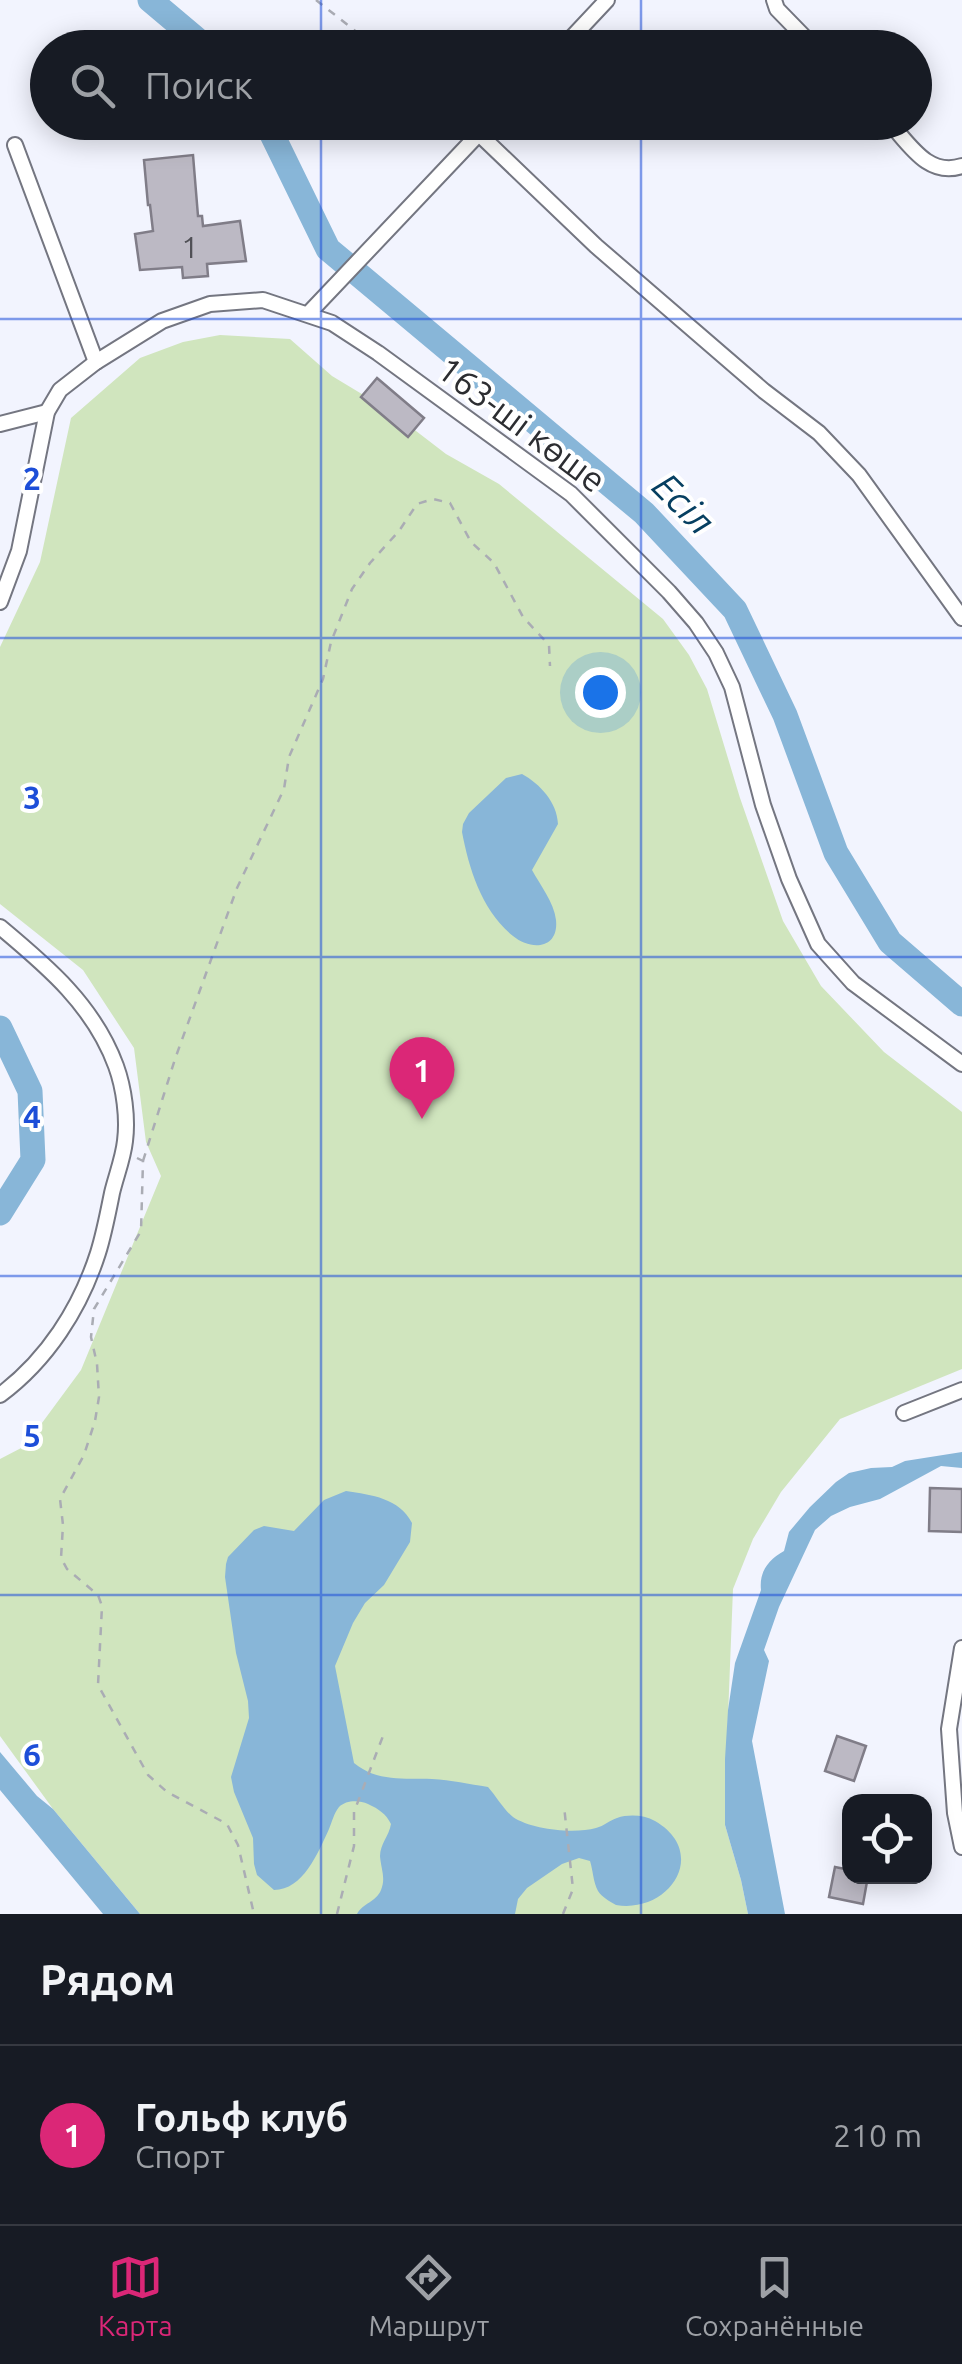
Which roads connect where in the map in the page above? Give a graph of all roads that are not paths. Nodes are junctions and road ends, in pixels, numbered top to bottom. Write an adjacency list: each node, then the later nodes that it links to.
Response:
1 (607, 0): 3 (street)
2 (774, 0): 4 (street)
3 (579, 30)
4 (797, 30)
5 (473, 140): 10 (street)
6 (485, 140): 15 (street)
7 (906, 140): 9 (street)
8 (16, 145): 11 (street)
9 (962, 166)
10 (308, 314): 11 (street, 163-ші көше); 17 (street, 163-ші көше)
11 (96, 362): 12 (street, 163-ші көше)
12 (46, 412): 13 (street); 14 (street)
13 (0, 424)
14 (0, 602)
15 (962, 618)
16 (0, 927): 19 (street)
17 (962, 1064)
18 (962, 1390): 20 (street)
19 (0, 1395)
20 (904, 1413)
21 (962, 1648): 22 (street)
22 (962, 1847)

